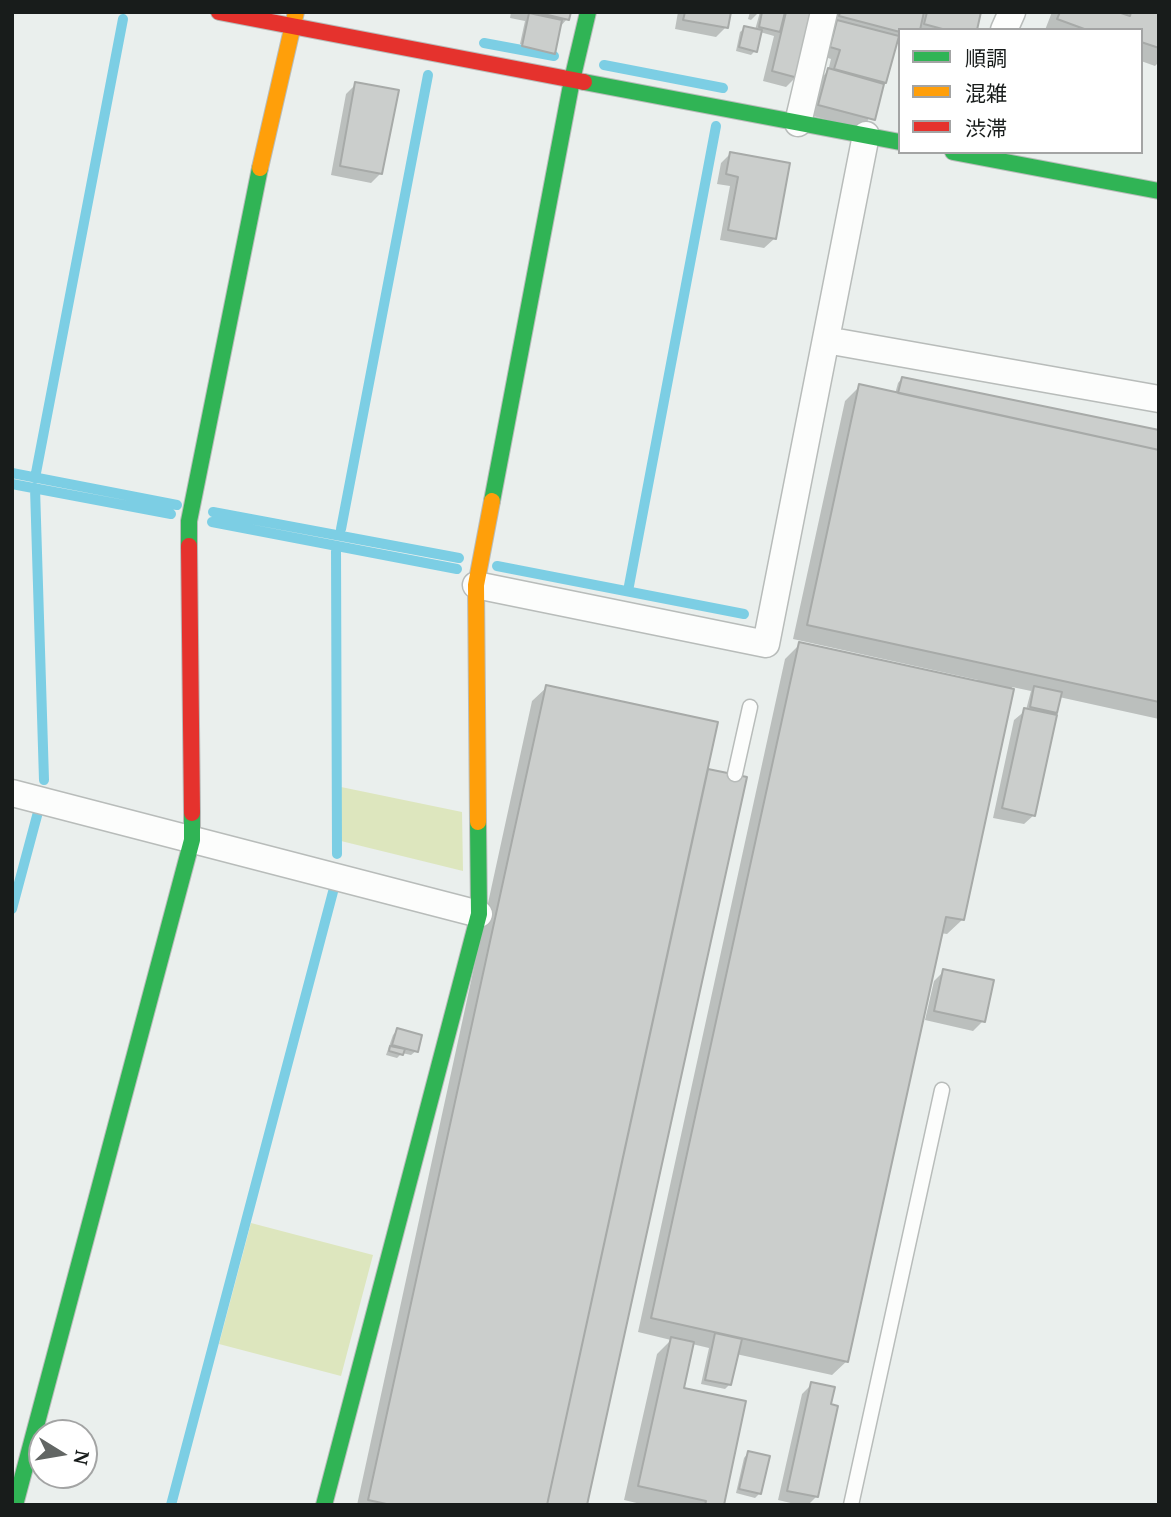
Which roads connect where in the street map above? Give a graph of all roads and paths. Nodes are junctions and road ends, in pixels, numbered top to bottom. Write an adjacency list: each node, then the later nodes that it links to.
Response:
1 (219, 12): 5 (street)
2 (588, 12): 7 (street)
3 (824, 12): 8 (street)
4 (1012, 12): 6 (street)
5 (295, 19): 7 (street); 19 (street)
6 (1005, 28)
7 (572, 80): 8 (street); 15 (street)
8 (798, 122): 9 (street)
9 (866, 135): 10 (street); 13 (street)
10 (898, 142)
11 (964, 154): 12 (street)
12 (1159, 191)
13 (826, 340): 14 (street); 15 (street)
14 (1159, 399)
15 (476, 585): 20 (street)
16 (750, 707): 17 (lane)
17 (735, 774)
18 (12, 793): 19 (street)
19 (192, 839): 20 (street); 22 (street)
20 (479, 914): 23 (street)
21 (942, 1090): 24 (lane)
22 (15, 1505)
23 (324, 1505)
24 (851, 1505)

